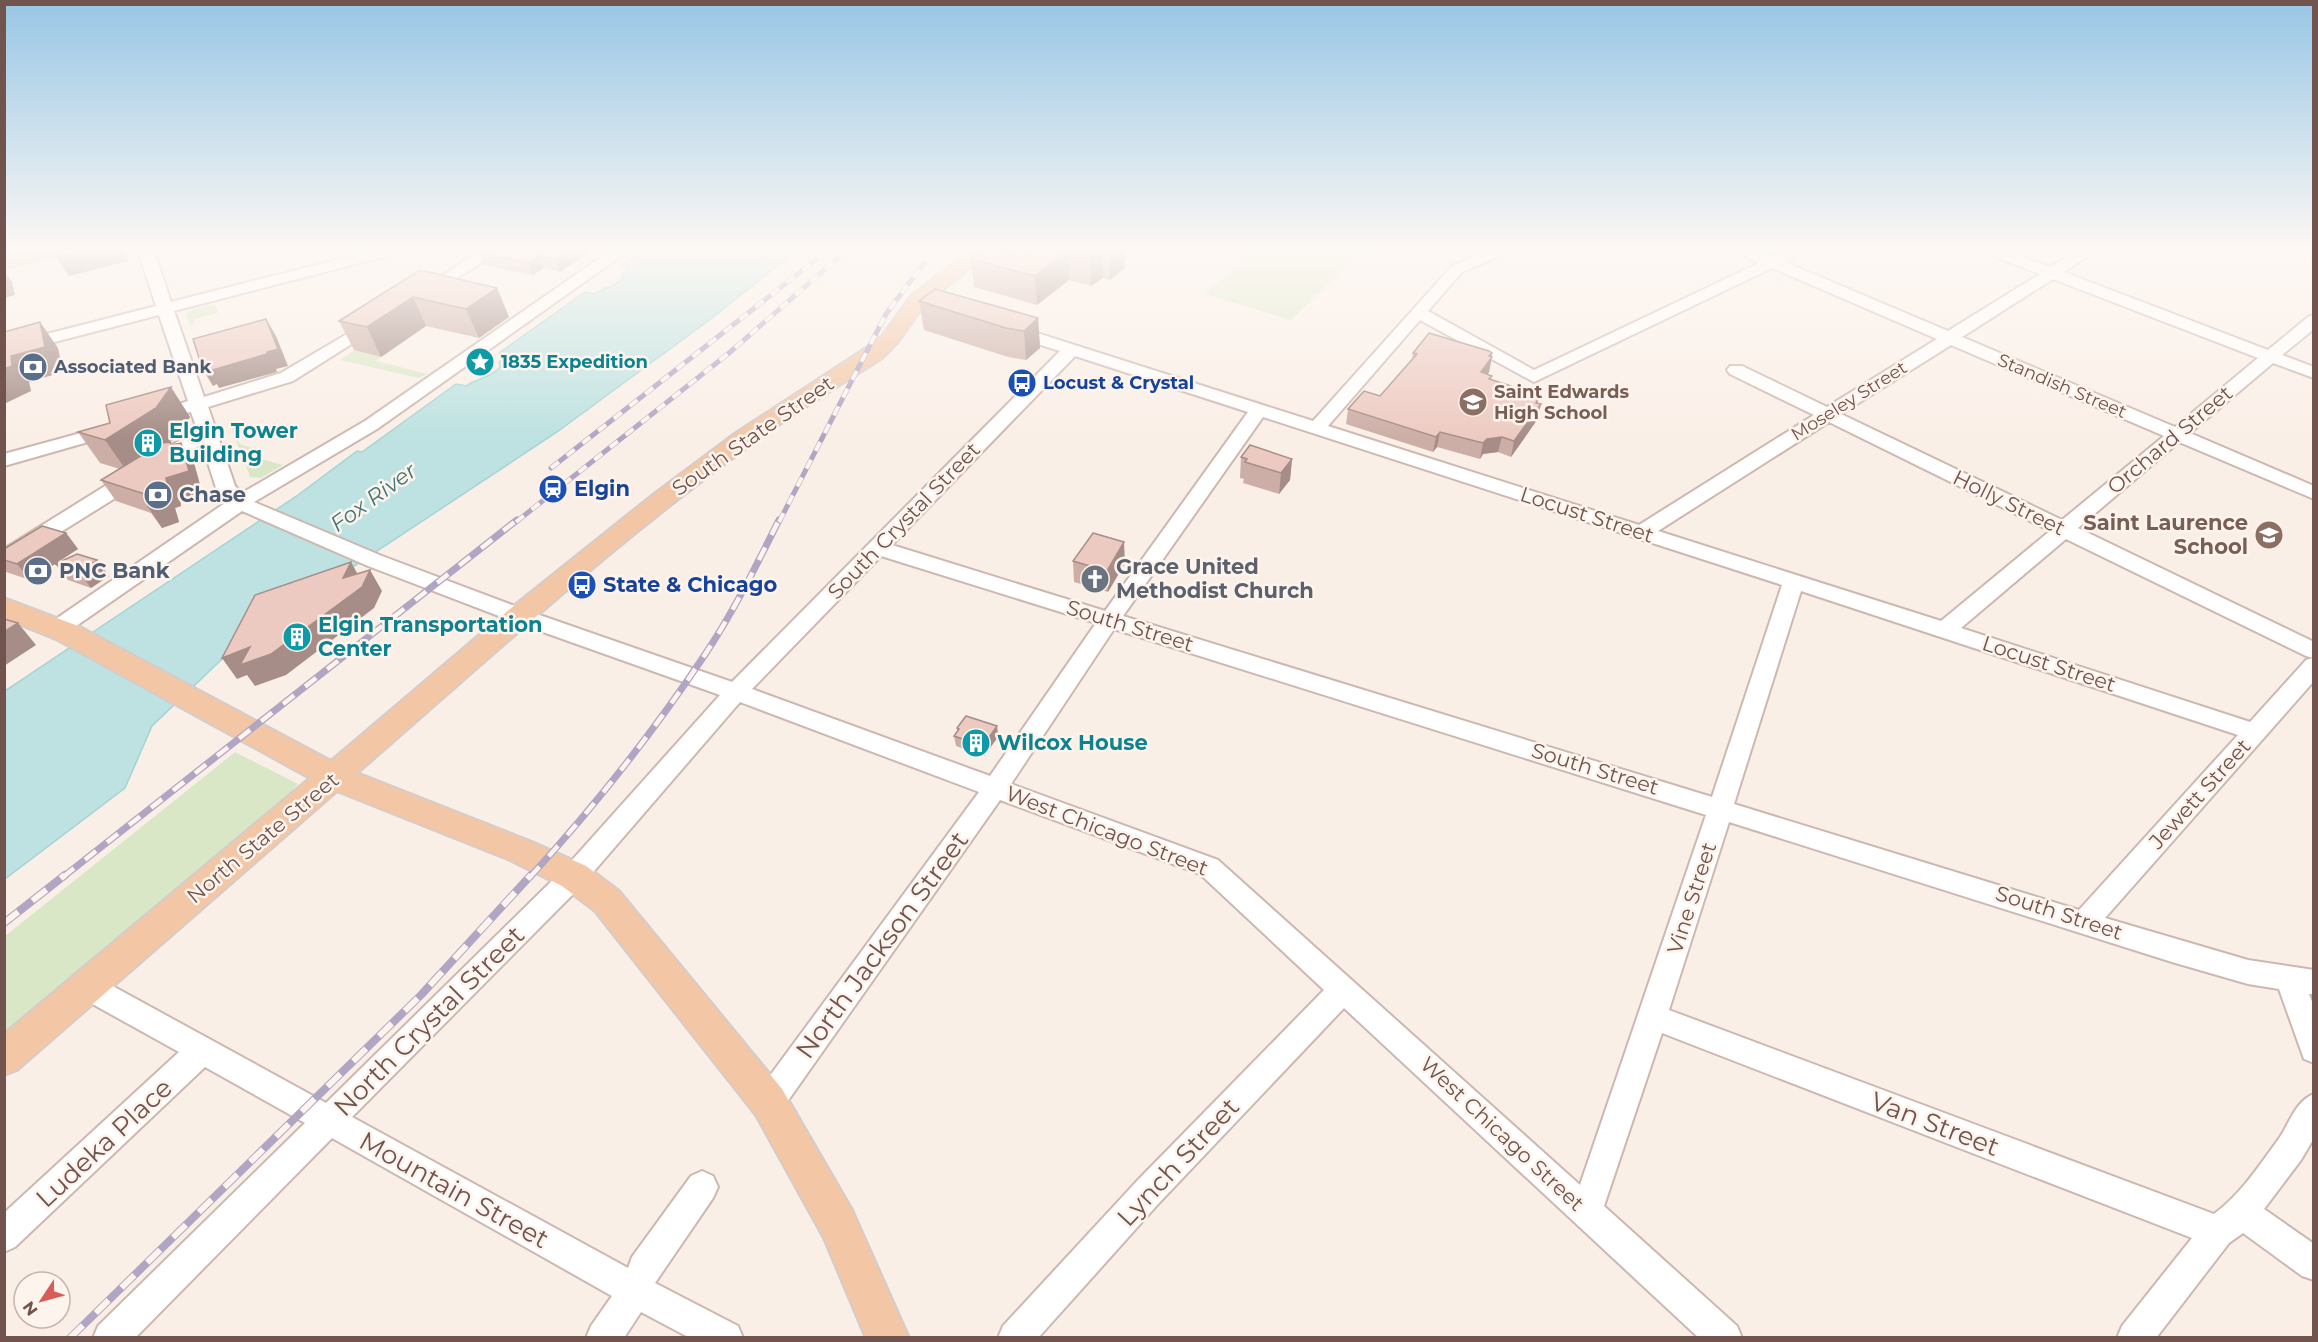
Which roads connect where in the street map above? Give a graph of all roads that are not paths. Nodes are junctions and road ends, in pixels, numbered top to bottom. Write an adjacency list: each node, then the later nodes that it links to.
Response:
1 (1419, 313): 25 (street)
2 (147, 314): 15 (street)
3 (167, 314): 20 (street)
4 (530, 314): 30 (street)
5 (917, 314): 37 (main road, South State Street)
6 (1420, 314): 7 (street)
7 (1667, 314)
8 (1892, 314): 14 (street, Standish Street)
9 (1988, 314): 14 (street, Moseley Street)
10 (2158, 314): 17 (street)
11 (386, 317): 20 (street)
12 (2313, 320): 17 (street, Orchard Street)
13 (1001, 327): 16 (street, Locust Street)
14 (1950, 338): 23 (street, Moseley Street); 27 (street, Standish Street)
15 (4, 350)
16 (1072, 350): 21 (street, Locust Street); 33 (street, South Crystal Street)
17 (2270, 356): 19 (street); 27 (street, Orchard Street)
18 (1736, 370): 23 (street, Holly Street)
19 (2313, 373)
20 (197, 405): 22 (street); 26 (street)
21 (1259, 410): 25 (street, Locust Street); 38 (street, North Jackson Street)
22 (167, 413)
23 (1828, 415): 31 (street, Holly Street); 32 (street, Moseley Street)
24 (124, 426): 28 (street)
25 (1316, 428): 32 (street, Locust Street)
26 (207, 434): 30 (street); 34 (street)
27 (2177, 435): 29 (street, Standish Street); 31 (street, Orchard Street)
28 (4, 460)
29 (2313, 493)
30 (247, 506): 37 (street, West Chicago Street); 40 (street)
31 (2063, 530): 39 (street, Orchard Street); 41 (street, Holly Street)
32 (1642, 532): 35 (street, Locust Street)
33 (878, 548): 38 (street, South Street); 43 (street, South Crystal Street)
34 (4, 558)
35 (1794, 581): 39 (street, Locust Street); 47 (street, Vine Street)
36 (4, 607): 40 (main road)
37 (519, 616): 43 (street, West Chicago Street); 45 (main road, North State Street)
38 (1110, 619): 46 (street, North Jackson Street); 47 (street, South Street)
39 (1944, 630): 44 (street, Locust Street)
40 (63, 631): 45 (main road)
41 (2313, 651)
42 (2313, 666): 44 (street, Jewett Street)
43 (736, 693): 46 (street, West Chicago Street); 48 (street, North Crystal Street)
44 (2255, 732): 49 (street, Jewett Street)
45 (335, 777): 48 (main road); 51 (main road, North State Street)
46 (995, 788): 52 (street, West Chicago Street); 57 (street, North Jackson Street)
47 (1721, 808): 49 (street, South Street); 53 (street, Vine Street)
48 (574, 876): 57 (main road); 59 (street, North Crystal Street)
49 (2086, 921): 50 (street, South Street)
50 (2302, 980): 55 (street)
51 (88, 987): 54 (street, Mountain Street); 56 (main road, North State Street)
52 (1344, 988): 61 (street, West Chicago Street); 70 (street, Lynch Street)
53 (1653, 1017): 61 (street, Vine Street); 62 (street, Van Street)
54 (203, 1049): 59 (street, Mountain Street); 63 (street, Ludeka Place)
55 (2313, 1050)
56 (4, 1058)
57 (769, 1102): 69 (main road)
58 (2313, 1108): 62 (street)
59 (328, 1121): 65 (street, Mountain Street); 66 (street, North Crystal Street)
60 (702, 1187): 65 (street)
61 (1586, 1213): 71 (street, West Chicago Street)
62 (2230, 1222): 64 (street, Van Street); 72 (street)
63 (4, 1236)
64 (2313, 1264)
65 (636, 1291): 67 (street); 68 (street, Mountain Street)
66 (110, 1338)
67 (603, 1338)
68 (726, 1338)
69 (888, 1338)
70 (1015, 1338)
71 (1725, 1338)
72 (2134, 1338)

